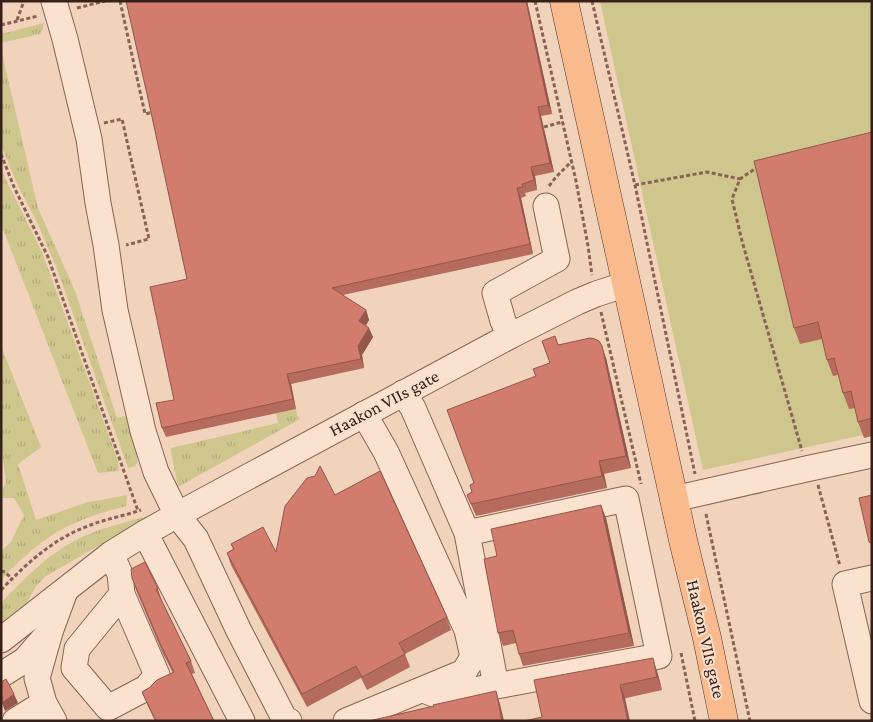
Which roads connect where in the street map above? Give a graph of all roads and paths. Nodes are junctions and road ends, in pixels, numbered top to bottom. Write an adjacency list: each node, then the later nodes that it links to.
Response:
1 (24, 1): 8 (path)
2 (105, 1): 7 (path)
3 (120, 1): 10 (path)
4 (535, 1): 12 (path)
5 (564, 1): 21 (main road, Haakon VIIs gate)
6 (592, 1): 18 (path)
7 (59, 8): 8 (path); 20 (street)
8 (17, 20): 9 (path)
9 (1, 25)
10 (152, 112)
11 (122, 119): 20 (path)
12 (562, 122): 13 (path); 15 (path)
13 (544, 127)
14 (1, 154): 34 (path)
15 (571, 162): 19 (path); 22 (path)
16 (759, 166): 17 (path)
17 (740, 179): 18 (path); 27 (path)
18 (635, 185): 28 (path)
19 (546, 206): 23 (street)
20 (106, 249): 33 (street)
21 (627, 284): 22 (street, Haakon VIIs gate); 30 (main road, Haakon VIIs gate)
22 (596, 294): 23 (street, Haakon VIIs gate); 29 (path)
23 (510, 336): 24 (street, Haakon VIIs gate)
24 (403, 393): 25 (street, Haakon VIIs gate); 35 (street)
25 (364, 414): 33 (street, Haakon VIIs gate); 49 (street)
26 (872, 455): 27 (street)
27 (810, 468): 30 (street); 40 (path)
28 (696, 477)
29 (642, 487)
30 (674, 499): 57 (main road, Haakon VIIs gate)
31 (146, 508): 34 (path)
32 (706, 514): 58 (path)
33 (177, 516): 34 (street, Haakon VIIs gate); 54 (street)
34 (142, 522): 36 (street, Haakon VIIs gate); 39 (path); 53 (street)
35 (467, 533): 48 (street); 48 (street)
36 (111, 554): 42 (street, Haakon VIIs gate); 43 (street)
37 (1, 571): 39 (path)
38 (872, 578): 40 (street)
39 (12, 579): 41 (path)
40 (845, 584): 50 (street)
41 (1, 590)
42 (64, 591): 44 (street); 45 (street, Haakon VIIs gate)
43 (122, 594)
44 (50, 632): 47 (street); 51 (street)
45 (1, 640)
46 (680, 651): 56 (path)
47 (1, 675)
48 (496, 686): 49 (street)
49 (421, 690): 55 (street)
50 (872, 701)
51 (49, 712): 52 (street)
52 (15, 721)
53 (242, 721)
54 (288, 721)
55 (346, 721)
56 (695, 721)
57 (724, 721)
58 (750, 721)

